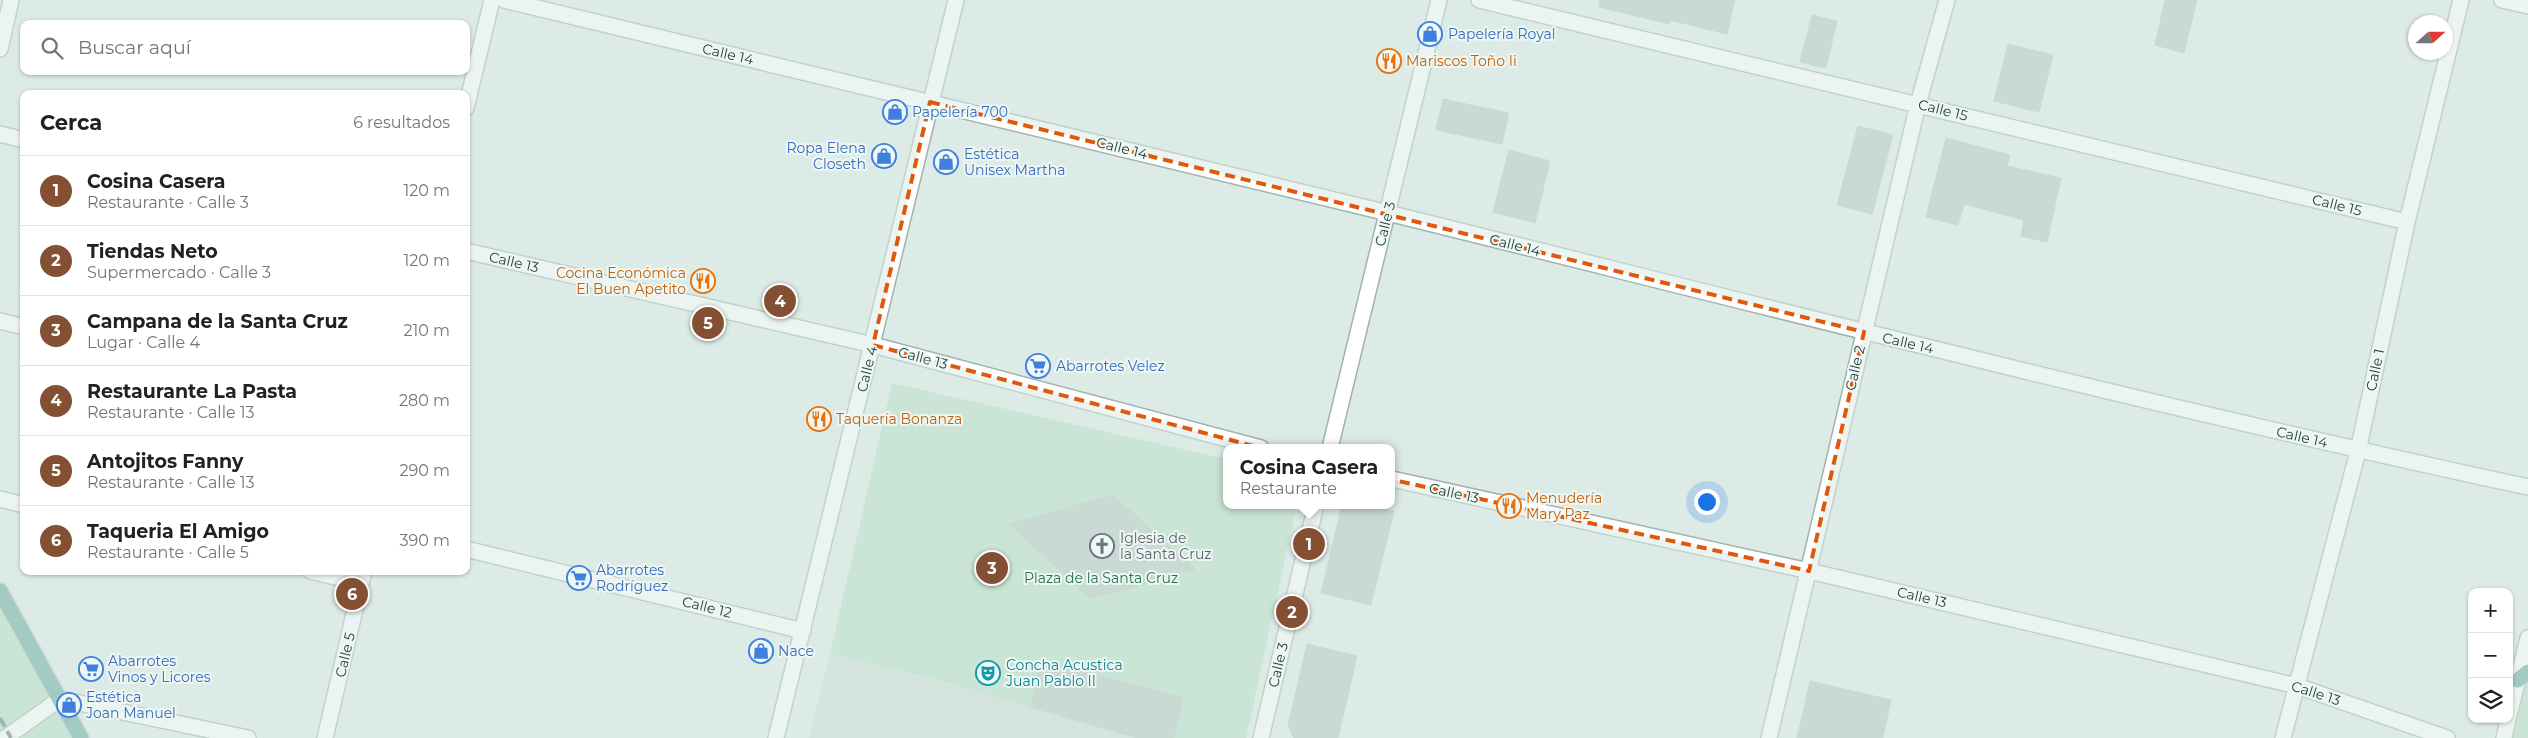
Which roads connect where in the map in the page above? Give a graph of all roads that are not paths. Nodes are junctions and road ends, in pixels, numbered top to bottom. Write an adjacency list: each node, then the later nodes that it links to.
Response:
1 (11, 0): 11 (street)
2 (492, 0): 12 (street)
3 (504, 0): 13 (street, Calle 14)
4 (956, 0): 13 (street, Calle 4)
5 (1439, 0): 17 (street, Calle 3)
6 (1478, 0): 14 (street, Calle 15)
7 (1947, 0): 14 (street, Calle 2)
8 (2461, 0): 18 (street, Calle 1)
9 (2502, 0): 10 (street)
10 (2528, 6)
11 (0, 49)
12 (470, 91)
13 (930, 102): 17 (street, Calle 14); 23 (street, Calle 4)
14 (1918, 104): 18 (street, Calle 15); 22 (street, Calle 2)
15 (0, 134): 16 (street)
16 (20, 139)
17 (1388, 213): 22 (street, Calle 14); 25 (street, Calle 3)
18 (2407, 222): 26 (street, Calle 1)
19 (470, 252): 23 (street, Calle 13)
20 (0, 321): 21 (street)
21 (20, 326)
22 (1864, 332): 26 (street, Calle 14); 33 (street, Calle 2)
23 (873, 344): 24 (street, Calle 13); 37 (street, Calle 4)
24 (1246, 444)
25 (1331, 444)
26 (2358, 450): 28 (street, Calle 14); 40 (street, Calle 1)
27 (1395, 480): 33 (street, Calle 13)
28 (2528, 487)
29 (0, 499): 30 (street)
30 (20, 504)
31 (1315, 509): 49 (street, Calle 3)
32 (470, 549): 37 (street, Calle 12)
33 (1809, 571): 40 (street, Calle 13); 50 (street, Calle 2)
34 (345, 575): 35 (street)
35 (362, 577): 47 (street, Calle 5)
36 (0, 591): 41 (main road)
37 (803, 631): 48 (street, Calle 4)
38 (2528, 638): 39 (street)
39 (2523, 676): 42 (street)
40 (2297, 686): 51 (street, Calle 1); 52 (street, Calle 13)
41 (60, 699): 44 (street); 45 (main road); 46 (street)
42 (2513, 704)
43 (2507, 723): 53 (street)
44 (5, 738)
45 (81, 738)
46 (248, 738)
47 (325, 738)
48 (776, 738)
49 (1261, 738)
50 (1769, 738)
51 (2283, 738)
52 (2447, 738)
53 (2504, 738)

